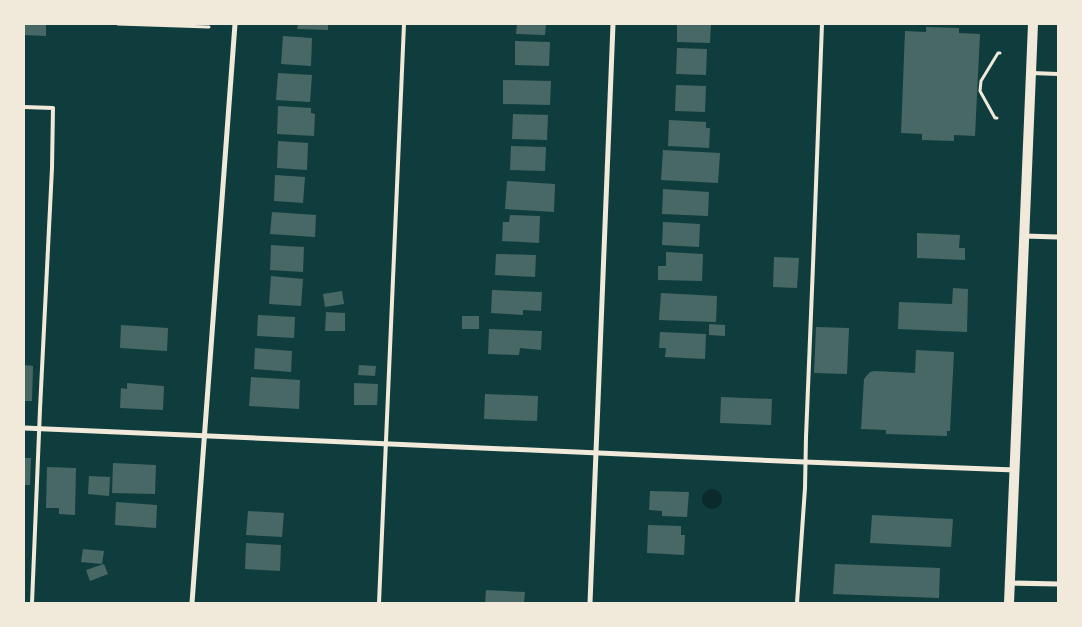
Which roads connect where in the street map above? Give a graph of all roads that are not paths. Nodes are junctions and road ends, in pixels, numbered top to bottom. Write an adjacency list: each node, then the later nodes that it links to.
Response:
1 (235, 24): 13 (street)
2 (404, 24): 14 (lane)
3 (613, 24): 15 (street)
4 (822, 24): 16 (lane)
5 (1033, 24): 6 (main road)
6 (1032, 73): 7 (lane); 9 (main road)
7 (1058, 74)
8 (24, 107): 12 (lane)
9 (1024, 236): 10 (street); 17 (main road)
10 (1058, 237)
11 (24, 428): 12 (street)
12 (39, 429): 13 (street); 20 (lane)
13 (204, 436): 14 (street); 21 (street)
14 (386, 444): 15 (street); 22 (lane)
15 (596, 452): 16 (street); 23 (street)
16 (806, 462): 17 (street); 24 (lane)
17 (1015, 470): 18 (main road)
18 (1010, 583): 19 (street); 25 (main road)
19 (1058, 584)
20 (32, 603)
21 (192, 603)
22 (379, 603)
23 (590, 603)
24 (797, 603)
25 (1009, 603)

